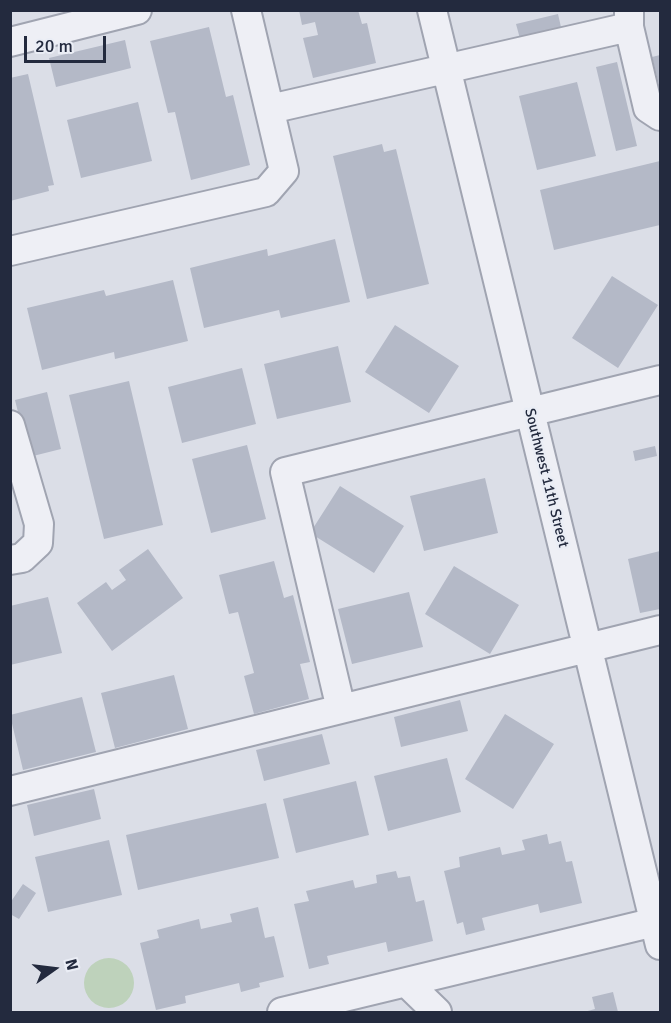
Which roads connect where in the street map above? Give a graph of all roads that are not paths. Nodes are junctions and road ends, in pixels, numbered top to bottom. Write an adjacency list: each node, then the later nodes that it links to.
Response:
1 (137, 10): 5 (street)
2 (246, 10): 7 (street)
3 (432, 10): 6 (street, Southwest 11th Street)
4 (629, 19): 6 (street); 8 (street)
5 (10, 42)
6 (446, 70): 7 (street); 11 (street, Southwest 11th Street)
7 (270, 109): 9 (street)
8 (660, 116)
9 (10, 251)
10 (660, 381): 11 (street)
11 (530, 412): 15 (street, Southwest 11th Street); 16 (street)
12 (10, 425): 13 (street)
13 (10, 560)
14 (660, 630): 15 (street)
15 (587, 648): 16 (street); 18 (street, Southwest 11th Street)
16 (341, 709): 17 (street)
17 (10, 791)
18 (658, 934): 19 (street)
19 (406, 983): 20 (street); 21 (street)
20 (282, 1012)
21 (437, 1012)

